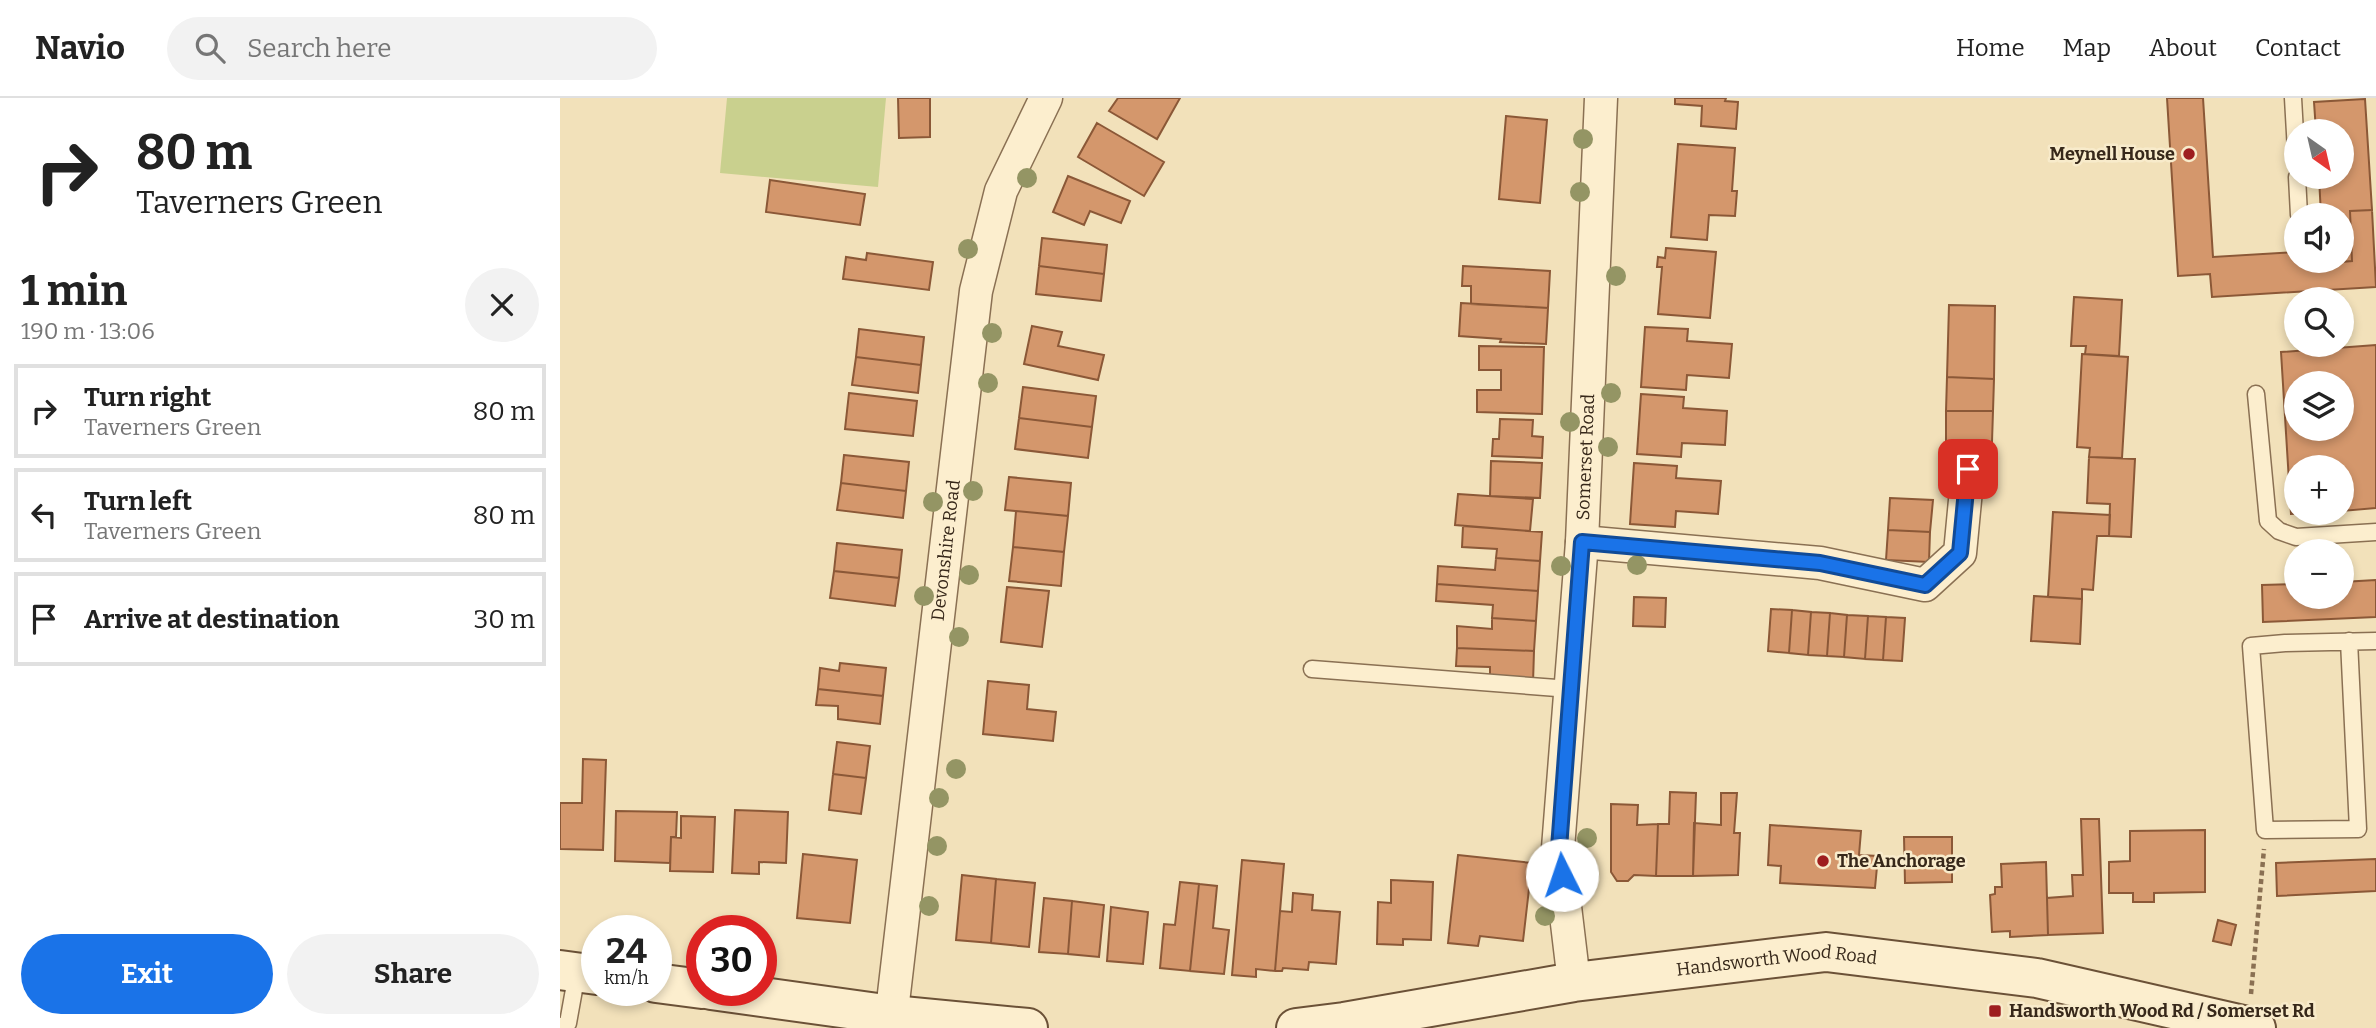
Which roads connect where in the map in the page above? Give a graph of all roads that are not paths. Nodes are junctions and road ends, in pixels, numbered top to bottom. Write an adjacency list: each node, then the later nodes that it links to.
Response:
1 (1046, 98): 16 (street, Devonshire Road)
2 (1601, 98): 8 (street, Somerset Road)
3 (2293, 98): 4 (lane)
4 (2294, 119)
5 (2256, 394): 7 (lane)
6 (1968, 469): 8 (street)
7 (2376, 531)
8 (1582, 542): 12 (street, Somerset Road)
9 (2376, 640): 10 (lane)
10 (2349, 641): 10 (lane)
11 (1312, 669): 12 (lane)
12 (1570, 690): 14 (street, Somerset Road)
13 (578, 973): 17 (lane)
14 (1574, 982): 18 (main road, Handsworth Wood Road); 20 (main road, Handsworth Wood Road)
15 (777, 1001): 16 (main road)
16 (891, 1021): 19 (main road)
17 (566, 1026)
18 (2252, 1027)
19 (1028, 1028)
20 (1296, 1028)

